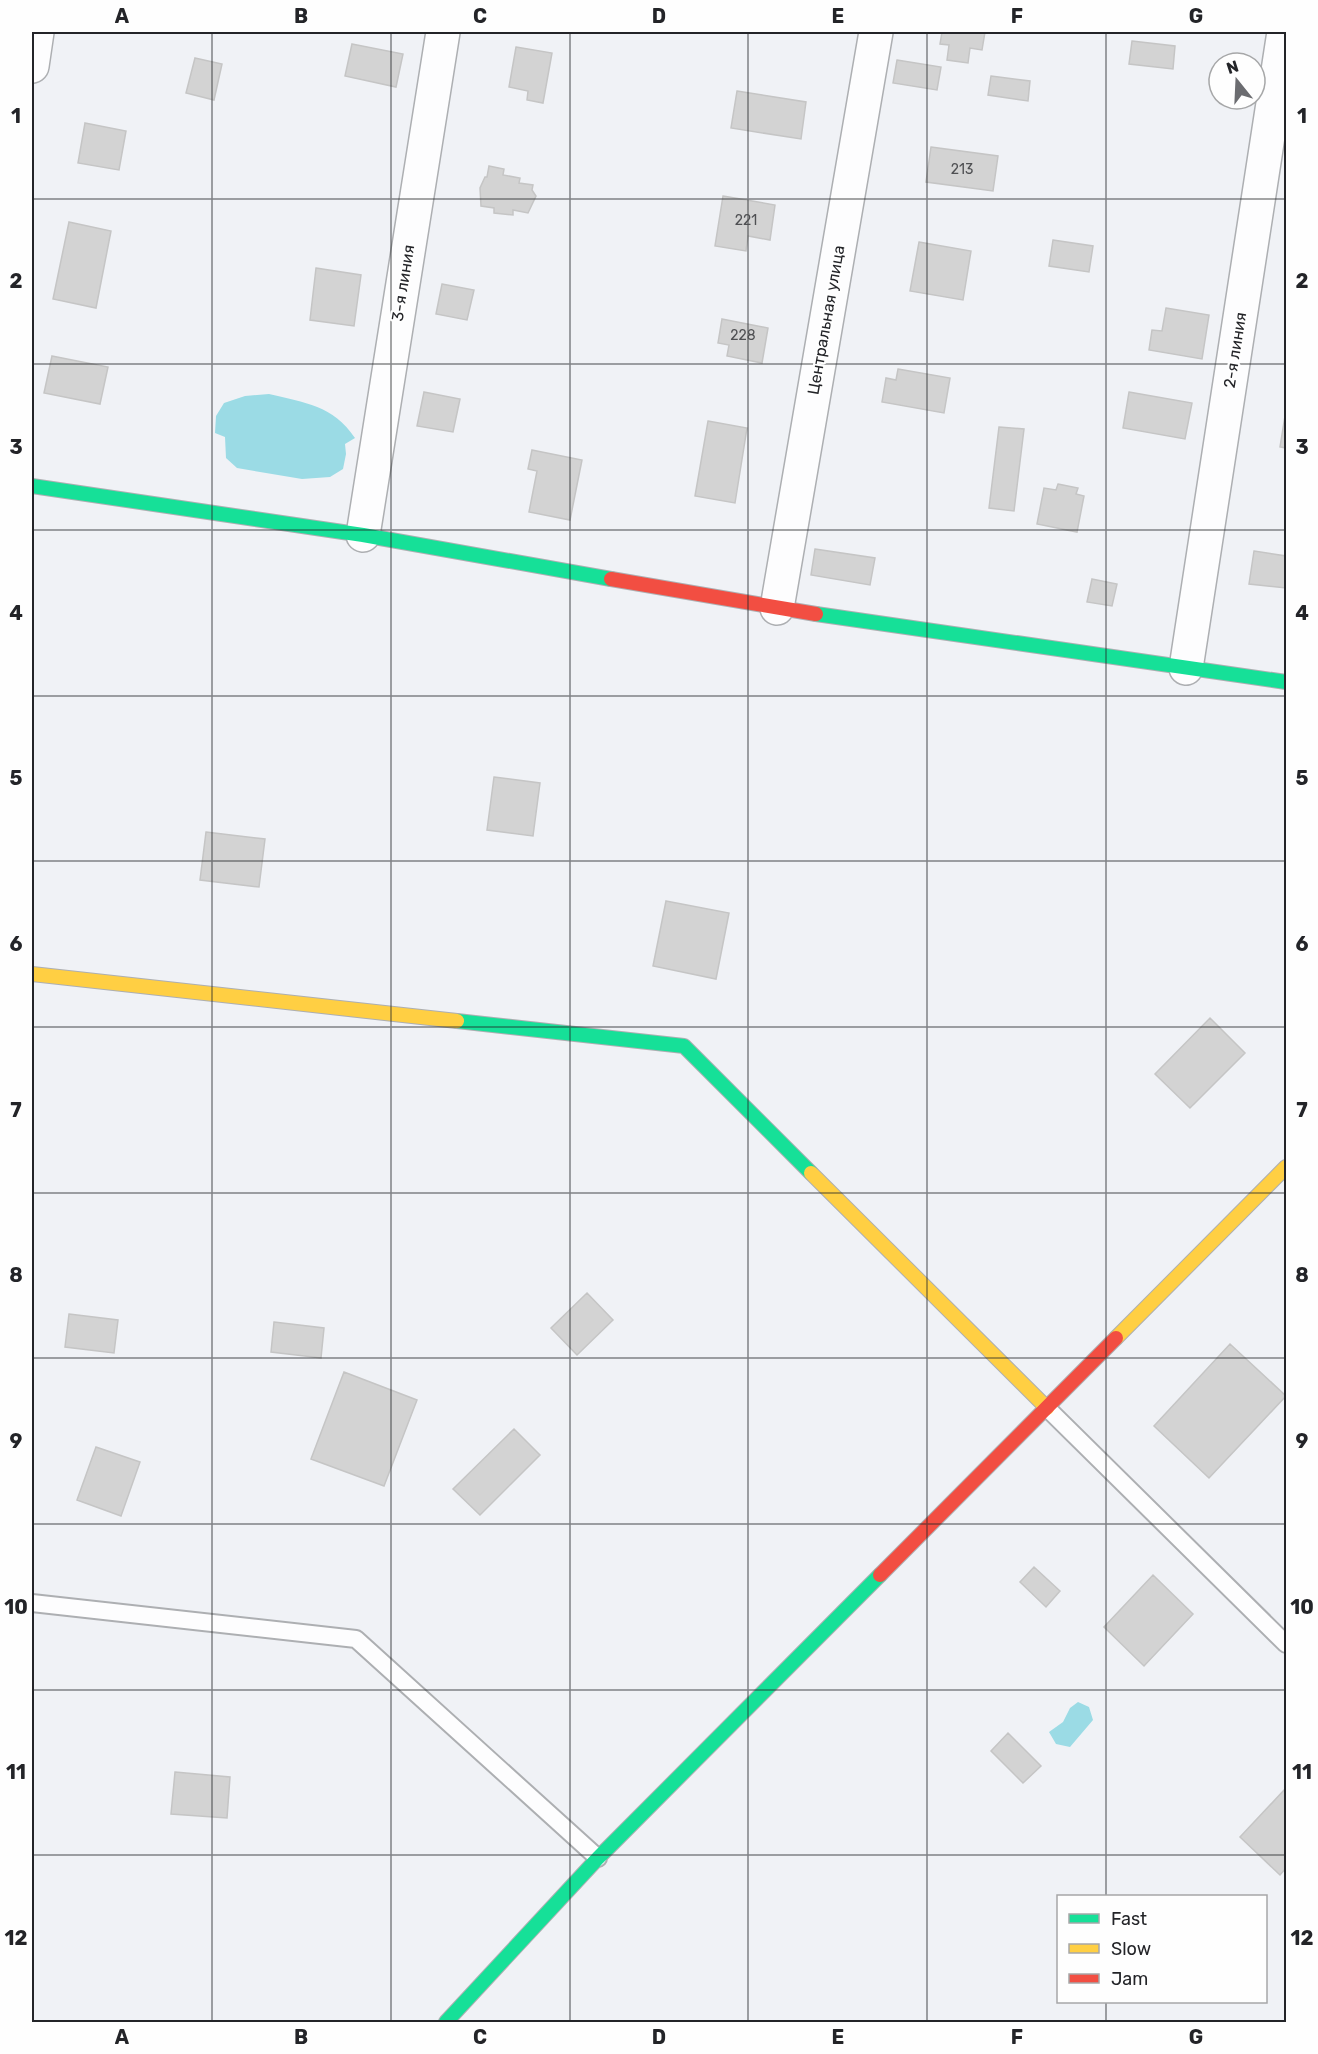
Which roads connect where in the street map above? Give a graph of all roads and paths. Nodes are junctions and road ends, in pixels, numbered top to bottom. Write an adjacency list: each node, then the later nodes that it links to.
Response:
1 (37, 32): 5 (street)
2 (443, 32): 7 (street, 3-я линия)
3 (876, 32): 8 (street, Центральная улица)
4 (1284, 32): 9 (street, 2-я линия)
5 (32, 66)
6 (32, 486): 7 (street)
7 (363, 535): 8 (street)
8 (777, 608): 9 (street)
9 (1186, 668): 10 (street)
10 (1287, 682)
11 (32, 974): 13 (street)
12 (1287, 1167): 13 (street)
13 (1047, 1408): 15 (lane); 16 (street)
14 (32, 1603): 16 (lane)
15 (1287, 1644)
16 (598, 1858): 17 (street)
17 (446, 2022)

